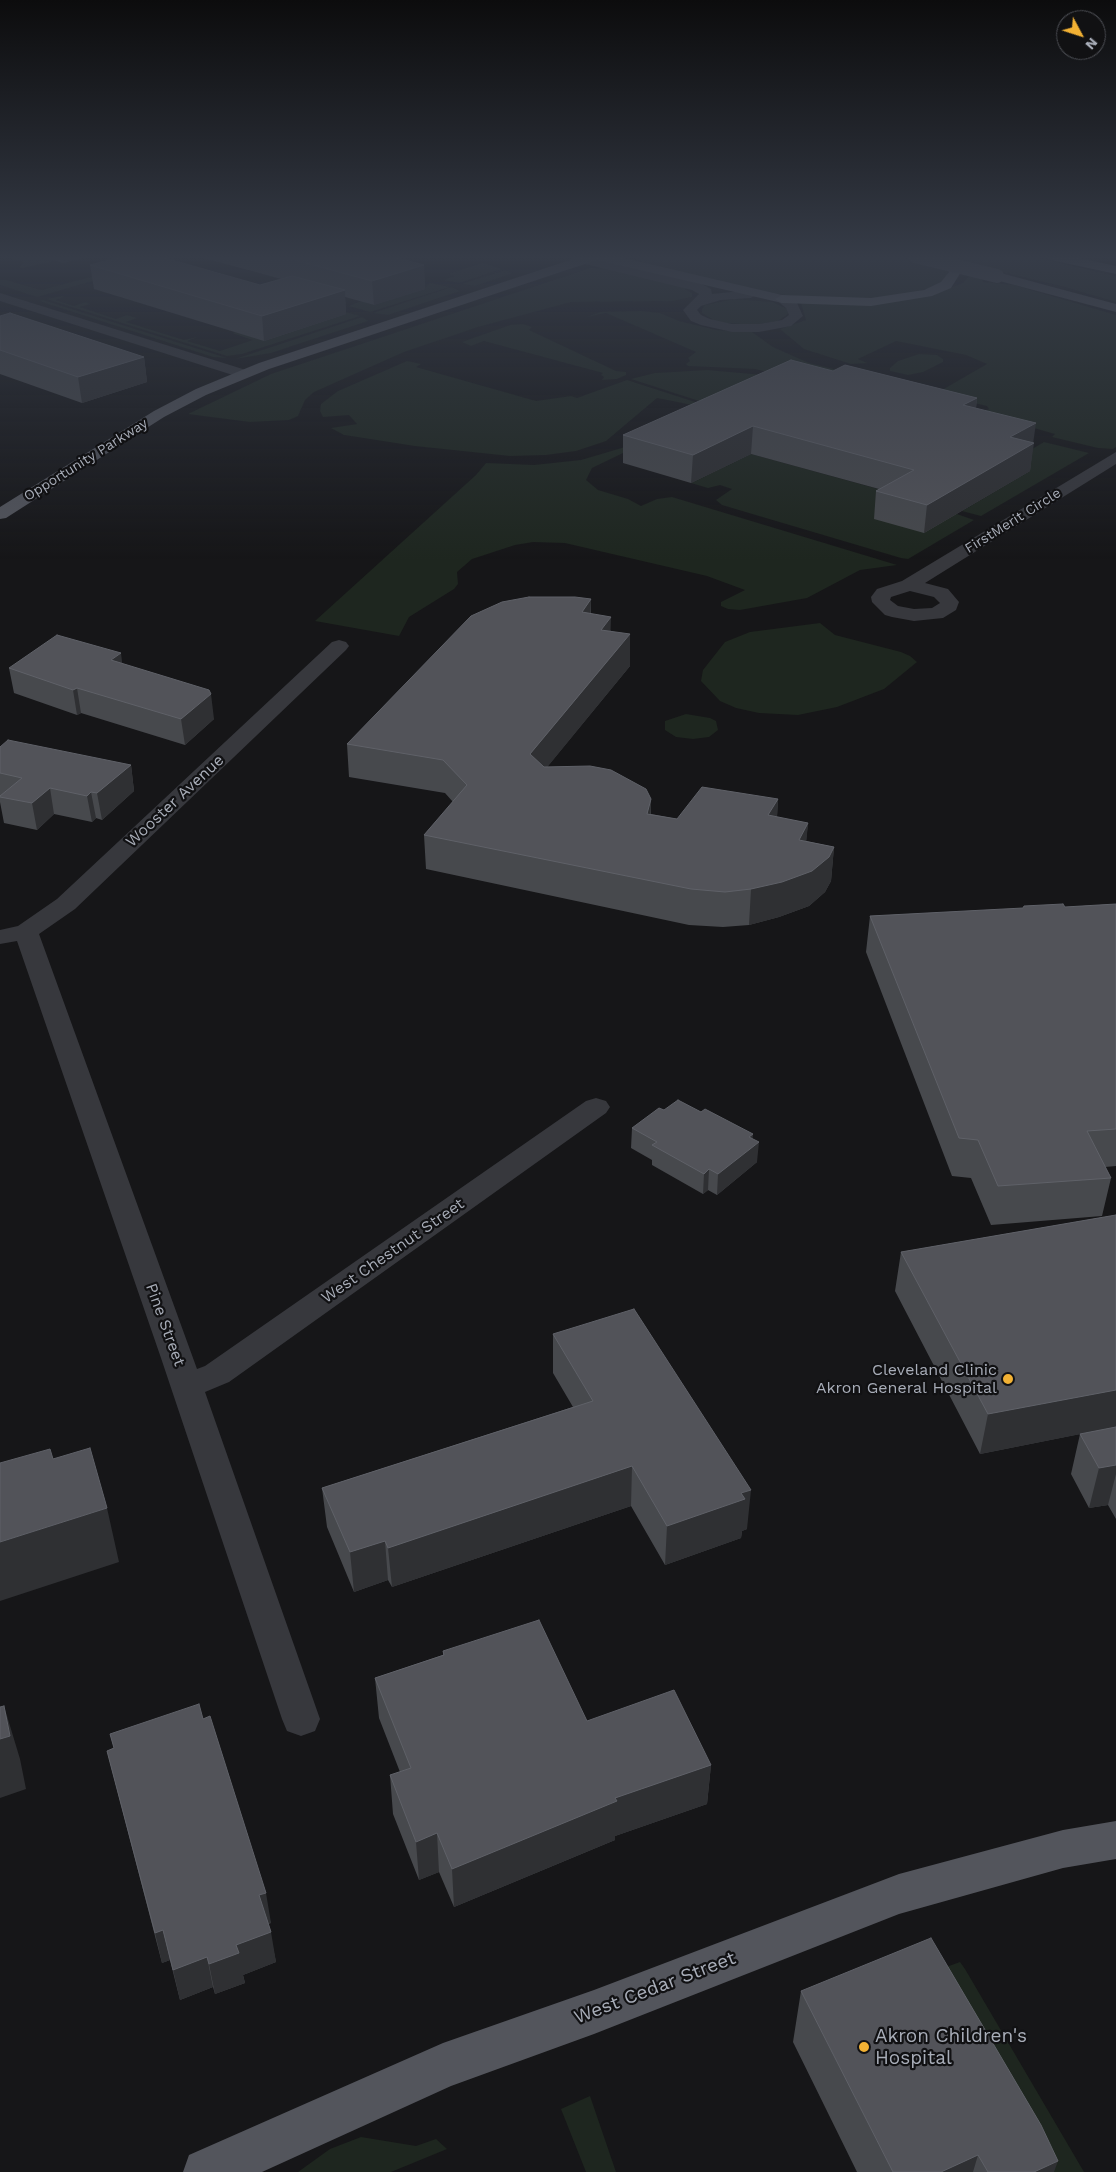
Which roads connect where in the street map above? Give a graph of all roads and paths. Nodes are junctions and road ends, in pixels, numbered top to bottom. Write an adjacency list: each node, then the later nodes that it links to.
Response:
1 (191, 357): 3 (street)
2 (293, 357): 3 (main road, Opportunity Parkway)
3 (244, 374): 5 (main road, Opportunity Parkway)
4 (1116, 457): 6 (street, FirstMerit Circle)
5 (0, 514)
6 (909, 585)
7 (339, 646): 8 (street, Wooster Avenue)
8 (13, 935): 10 (street, Pine Street)
9 (596, 1107): 10 (street, West Chestnut Street)
10 (186, 1387): 11 (street, Pine Street)
11 (301, 1719)
12 (1116, 1840): 13 (main road, West Cedar Street)
13 (206, 2172)

